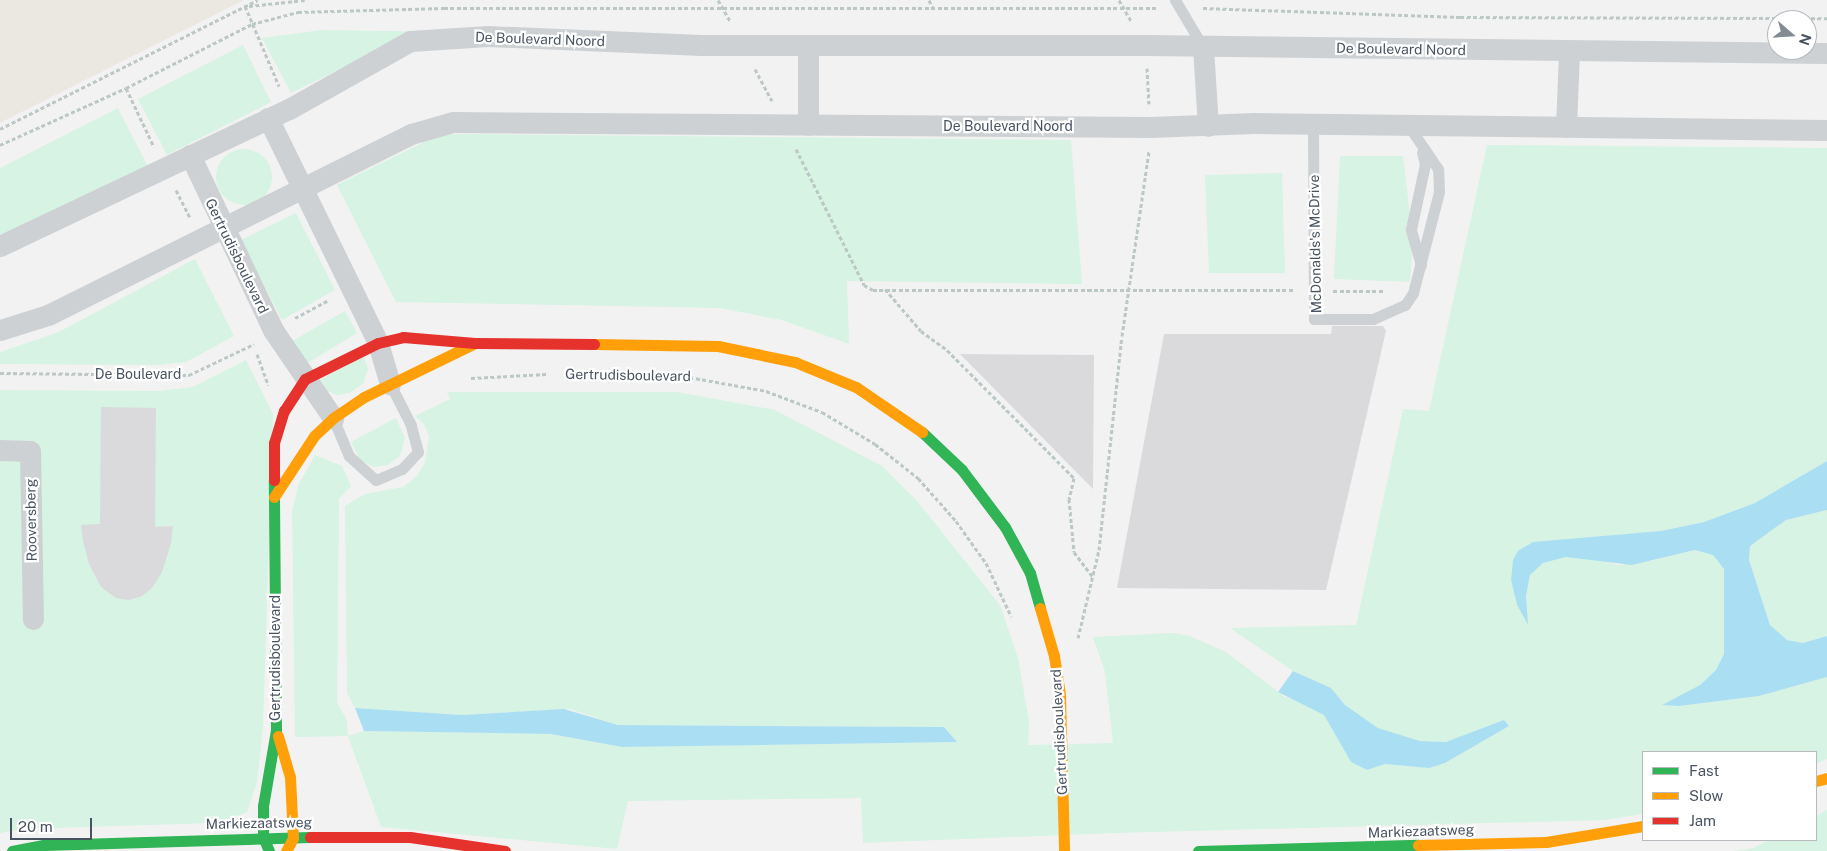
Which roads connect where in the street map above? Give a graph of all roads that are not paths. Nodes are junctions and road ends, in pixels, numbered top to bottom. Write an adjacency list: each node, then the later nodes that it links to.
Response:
1 (1177, 4): 3 (lane)
2 (808, 45): 3 (street, De Boulevard Noord); 6 (street, De Boulevard Noord); 8 (street)
3 (1203, 47): 4 (street, De Boulevard Noord); 9 (street)
4 (1569, 52): 5 (street, De Boulevard Noord); 11 (street)
5 (1827, 52)
6 (268, 118): 14 (street); 15 (street)
7 (1313, 124): 9 (street, De Boulevard Noord); 10 (street, De Boulevard Noord); 18 (lane, McDonalds's McDrive)
8 (808, 125): 9 (street, De Boulevard Noord); 15 (street, De Boulevard Noord)
9 (1208, 126)
10 (1408, 126): 11 (street, De Boulevard Noord); 13 (lane)
11 (1566, 127): 12 (street, De Boulevard Noord)
12 (1827, 130)
13 (1421, 147): 18 (lane); 18 (lane)
14 (190, 155): 16 (street, Gertrudisboulevard); 17 (street)
15 (303, 189): 16 (street); 20 (street)
16 (222, 227): 19 (street); 22 (street, Gertrudisboulevard)
17 (0, 246)
18 (1421, 265)
19 (0, 330)
20 (378, 343): 21 (street, Gertrudisboulevard); 22 (street, Gertrudisboulevard); 23 (street)
21 (475, 343): 23 (street, Gertrudisboulevard); 36 (street, Gertrudisboulevard)
22 (305, 379): 24 (street, Gertrudisboulevard); 26 (street, Gertrudisboulevard)
23 (390, 384): 24 (street, Gertrudisboulevard); 24 (lane)
24 (333, 418): 26 (street, Gertrudisboulevard)
25 (0, 450): 27 (street, Rooversberg)
26 (274, 497): 28 (street, Gertrudisboulevard)
27 (33, 619)
28 (276, 730): 30 (street, Gertrudisboulevard); 31 (street, Gertrudisboulevard)
29 (1642, 826): 37 (street, Markiezaatsweg)
30 (263, 837): 31 (street, Markiezaatsweg); 32 (street, Markiezaatsweg); 33 (street, Gertrudisboulevard)
31 (293, 838): 34 (street); 35 (street, Markiezaatsweg)
32 (12, 851)
33 (269, 851)
34 (286, 851)
35 (505, 851)
36 (1064, 851)
37 (1198, 851)

